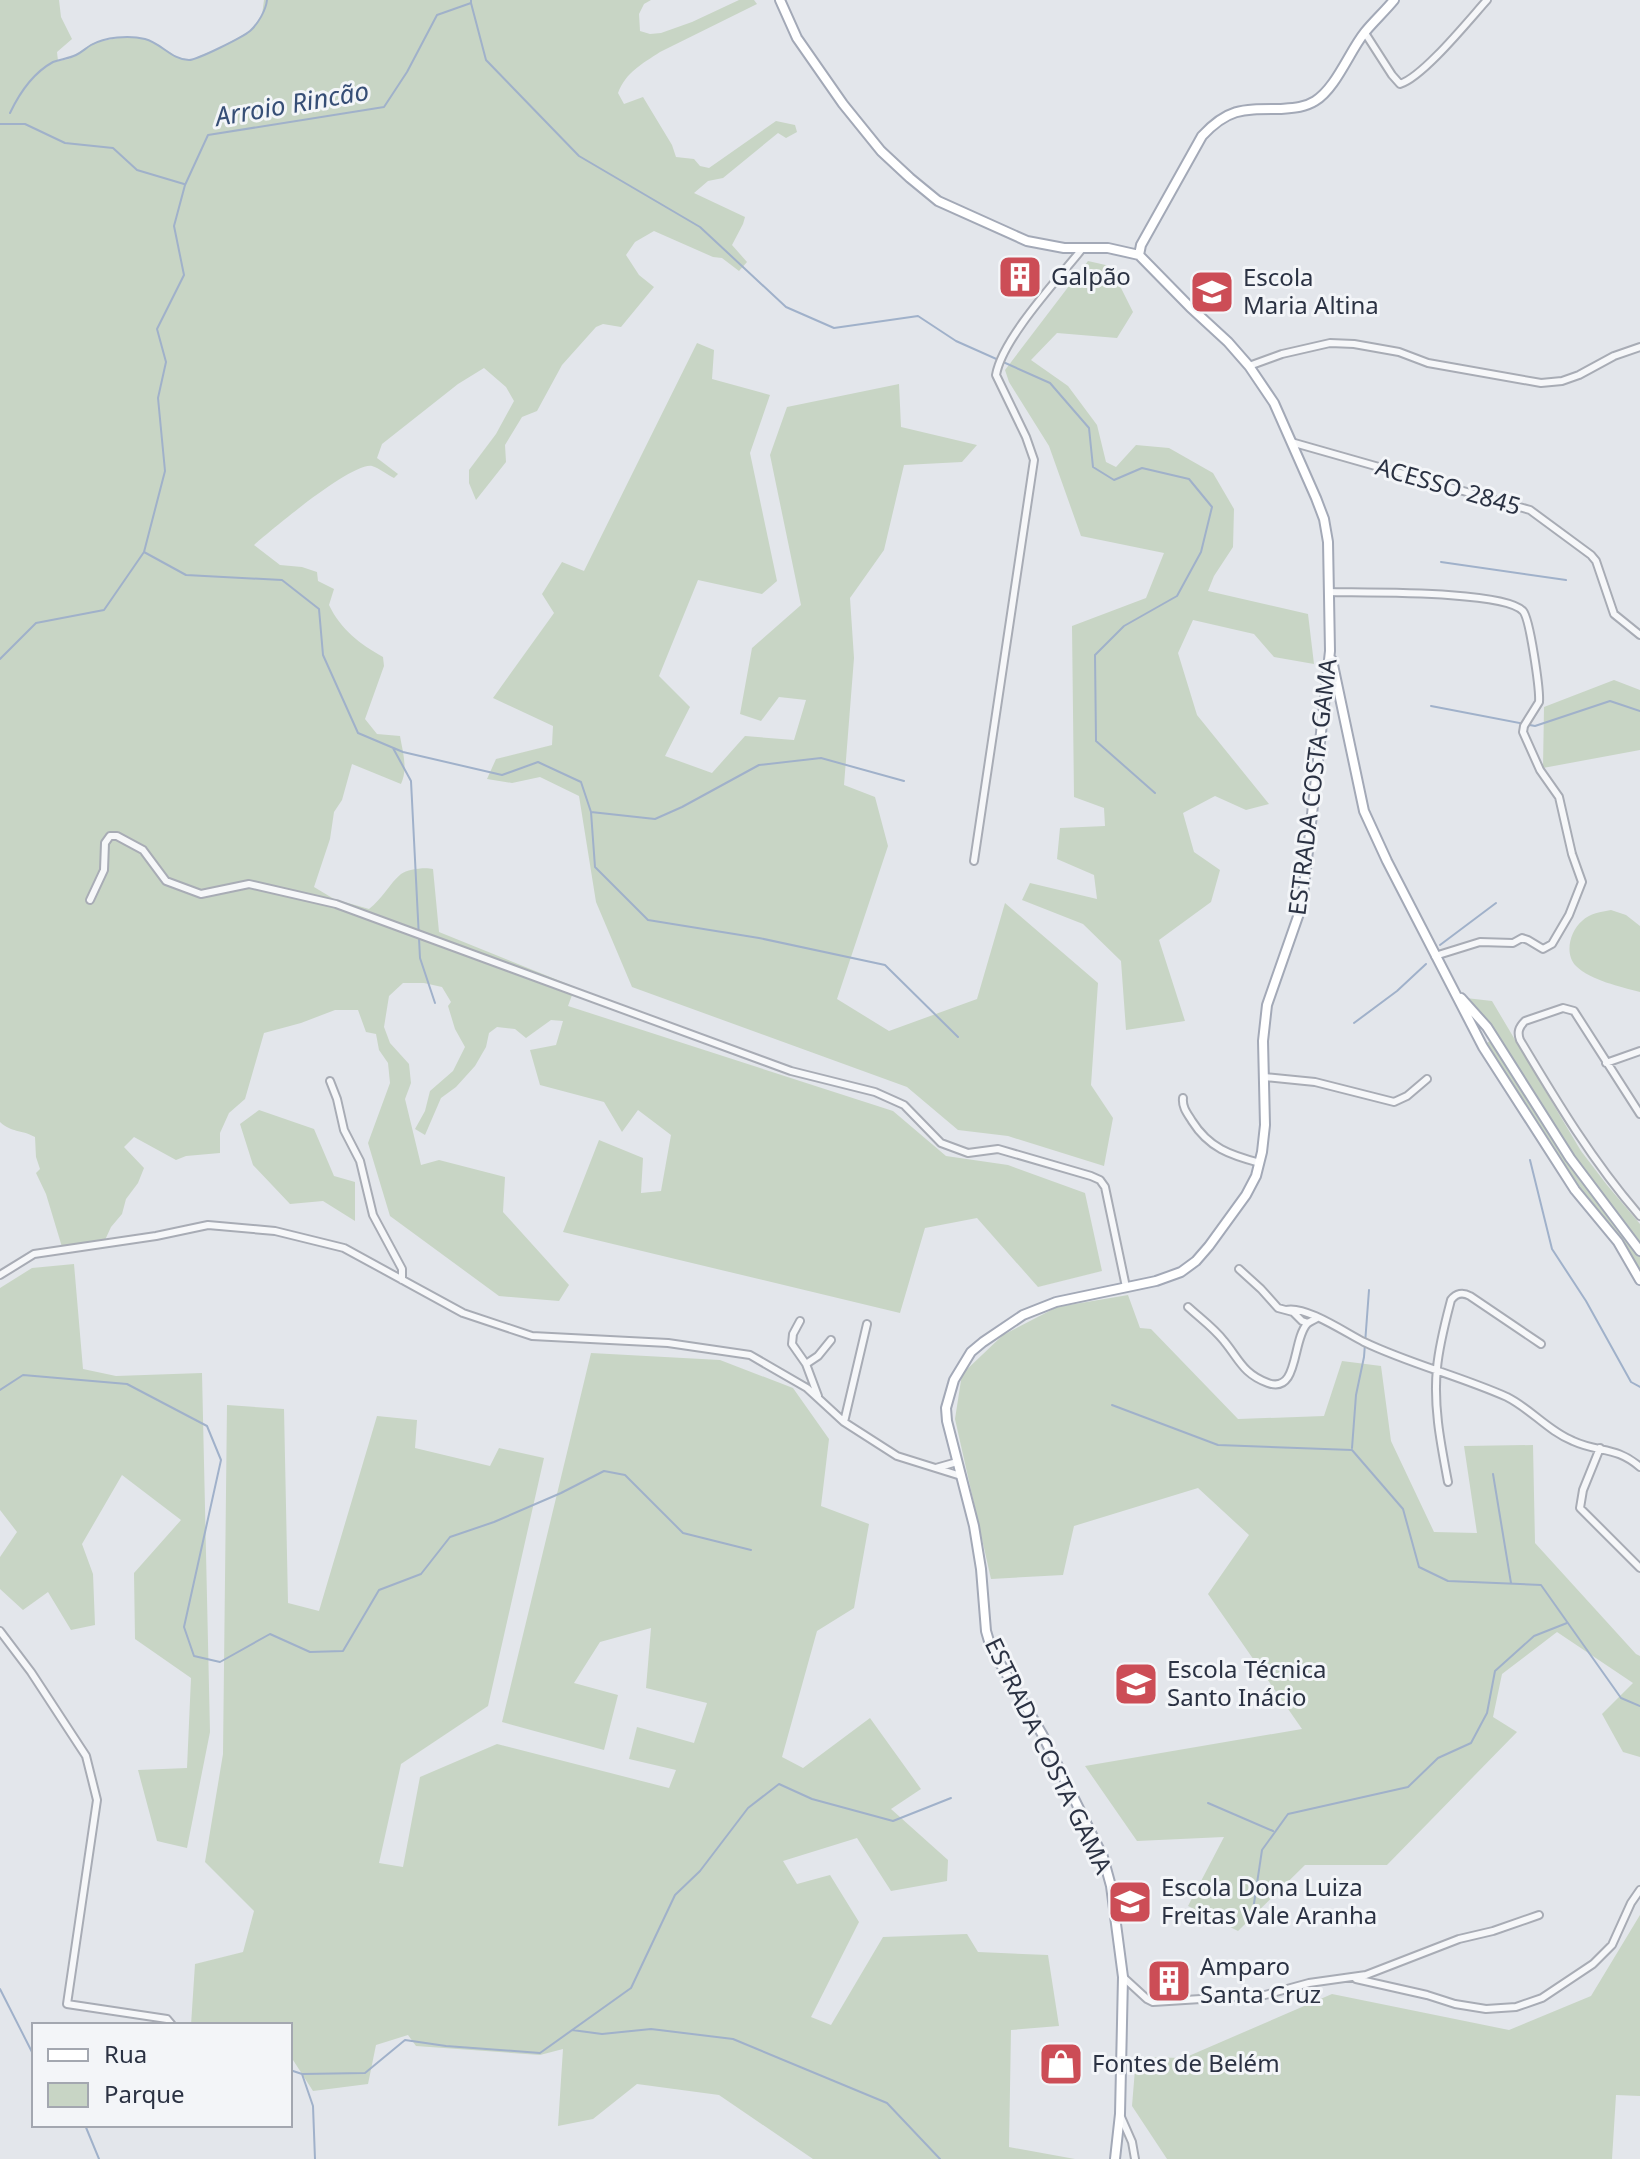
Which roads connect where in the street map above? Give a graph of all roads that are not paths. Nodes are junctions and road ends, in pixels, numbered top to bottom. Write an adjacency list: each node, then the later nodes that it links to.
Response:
1 (780, 0): 5 (main road)
2 (1394, 0): 4 (main road)
3 (1487, 0): 4 (street)
4 (1365, 33): 6 (main road)
5 (1082, 249): 6 (main road); 15 (street)
6 (1139, 255): 8 (main road, ESTRADA COSTA GAMA)
7 (1640, 347): 8 (street)
8 (1249, 366): 9 (main road, ESTRADA COSTA GAMA)
9 (1291, 442): 10 (main road, ESTRADA COSTA GAMA); 11 (street, ACESSO 2845)
10 (1328, 592): 12 (main road, ESTRADA COSTA GAMA); 17 (street)
11 (1640, 635)
12 (1330, 651): 13 (main road, ESTRADA COSTA GAMA); 14 (main road)
13 (1323, 702): 14 (main road); 21 (main road, ESTRADA COSTA GAMA)
14 (1341, 706): 17 (main road)
15 (974, 861)
16 (90, 900): 33 (street)
17 (1435, 956): 18 (main road)
18 (1449, 981): 28 (main road); 32 (main road)
19 (1640, 1051): 20 (street)
20 (1606, 1063): 25 (street); 27 (street)
21 (1264, 1077): 22 (street); 26 (main road, ESTRADA COSTA GAMA)
22 (1427, 1079)
23 (330, 1081): 31 (street)
24 (1183, 1098): 26 (street)
25 (1640, 1114)
26 (1260, 1163): 33 (main road, ESTRADA COSTA GAMA)
27 (1640, 1216)
28 (1640, 1251)
29 (1239, 1269): 35 (street)
30 (0, 1275): 31 (street)
31 (402, 1280): 44 (street)
32 (1640, 1280)
33 (1126, 1287): 47 (main road, ESTRADA COSTA GAMA)
34 (1188, 1307): 38 (street)
35 (1286, 1310): 36 (street); 38 (street)
36 (1317, 1318): 38 (street); 43 (street)
37 (800, 1321): 42 (street)
38 (1308, 1323)
39 (867, 1324): 45 (street)
40 (831, 1340): 42 (street)
41 (1541, 1344): 43 (street)
42 (806, 1364): 44 (street)
43 (1437, 1369): 46 (street); 51 (street)
44 (819, 1399): 45 (street)
45 (844, 1422): 49 (street)
46 (1600, 1448): 48 (street); 52 (street)
47 (957, 1462): 49 (street); 50 (main road, ESTRADA COSTA GAMA)
48 (1640, 1467)
49 (936, 1468): 50 (street)
50 (961, 1476): 56 (main road, ESTRADA COSTA GAMA)
51 (1448, 1482)
52 (1640, 1568)
53 (0, 1631): 58 (street)
54 (1640, 1890): 57 (street)
55 (1539, 1915): 57 (street)
56 (1123, 1977): 57 (street); 59 (main road, ESTRADA COSTA GAMA)
57 (1349, 1978)
58 (170, 2023)
59 (1120, 2114): 60 (main road, ESTRADA COSTA GAMA); 61 (street)
60 (1115, 2159)
61 (1135, 2159)

